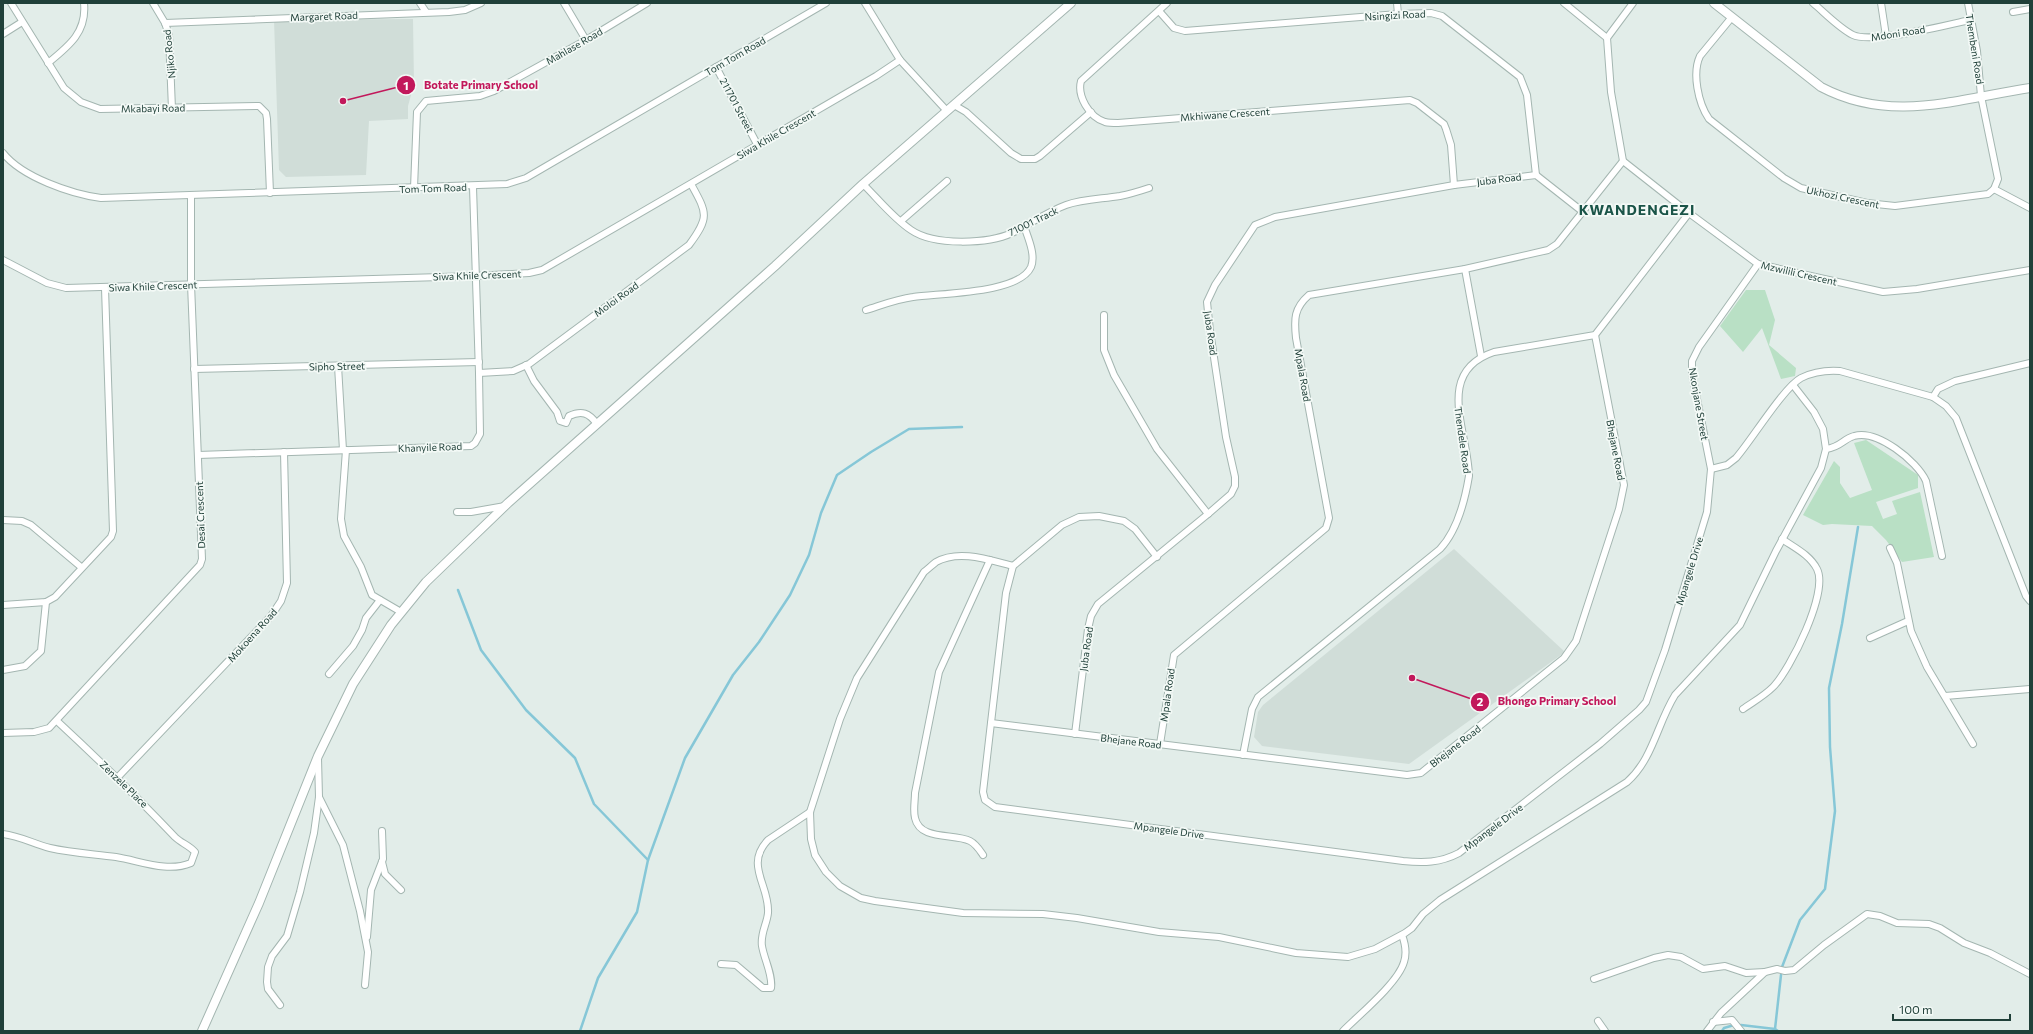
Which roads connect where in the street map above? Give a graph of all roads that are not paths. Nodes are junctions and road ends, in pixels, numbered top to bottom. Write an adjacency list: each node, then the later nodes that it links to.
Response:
1 (11, 3): 26 (street, Mkabayi Road)
2 (84, 3): 33 (street)
3 (153, 3): 27 (street, Njiko Road)
4 (420, 3): 21 (street)
5 (481, 3): 21 (street, Margaret Road)
6 (564, 3): 31 (street)
7 (647, 3): 31 (street, Mahlase Road)
8 (826, 3): 34 (street, Tom Tom Road)
9 (865, 3): 32 (street)
10 (1071, 3): 37 (street)
11 (1167, 3): 20 (street, Mkhiwane Crescent)
12 (1397, 3): 23 (street)
13 (1564, 3): 30 (street)
14 (1633, 3): 30 (street)
15 (1714, 3): 24 (street)
16 (1813, 3): 29 (street, Mdoni Road)
17 (1881, 3): 29 (street)
18 (1968, 3): 25 (street, Thembeni Road)
19 (2030, 9): 22 (street)
20 (1159, 10): 23 (street, Nsingizi Road); 40 (street, Mkhiwane Crescent)
21 (426, 12): 27 (street, Margaret Road)
22 (2013, 12)
23 (1398, 14): 44 (street, Nsingizi Road)
24 (1732, 17): 36 (street); 52 (street, Ukhozi Crescent)
25 (1970, 20): 29 (street, Mdoni Road); 36 (street, Thembeni Road)
26 (22, 22): 28 (street); 33 (street, Mkabayi Road)
27 (165, 22): 38 (street, Njiko Road)
28 (3, 34)
29 (1886, 36)
30 (1607, 38): 43 (street)
31 (586, 40): 50 (street, Mahlase Road)
32 (900, 60): 39 (street); 41 (street, Siwa Khile Crescent)
33 (48, 63): 38 (street, Mkabayi Road)
34 (716, 67): 41 (street, 211701 Street); 49 (street, Tom Tom Road)
35 (2030, 88): 36 (street)
36 (1981, 96): 52 (street)
37 (954, 105): 39 (street); 40 (street)
38 (172, 109): 53 (street, Mkabayi Road)
39 (947, 111): 47 (street)
40 (1091, 112): 48 (street, Mkhiwane Crescent)
41 (757, 144): 46 (street, Siwa Khile Crescent)
42 (3, 153): 54 (street, Tom Tom Road)
43 (1623, 161): 56 (street, Mpala Road); 57 (street, Mzwilili Crescent)
44 (1536, 175): 48 (street, Juba Road); 56 (street, Juba Road)
45 (947, 181): 58 (street)
46 (691, 184): 64 (street, Siwa Khile Crescent); 73 (street, Moloi Road)
47 (864, 184): 58 (street, 71001 Track); 79 (street)
48 (1454, 185): 87 (street, Juba Road)
49 (473, 187): 50 (street, Tom Tom Road); 64 (street, Khanyile Road)
50 (414, 188): 53 (street, Tom Tom Road)
51 (1149, 188): 59 (street, 71001 Track)
52 (1994, 189): 55 (street)
53 (270, 193): 54 (street, Tom Tom Road)
54 (191, 196): 65 (street, Desai Crescent)
55 (2030, 208)
56 (1583, 212): 62 (street, Mpala Road)
57 (1689, 213): 61 (street, Mzwilili Crescent); 69 (street)
58 (901, 221): 59 (street, 71001 Track)
59 (1024, 226): 67 (street)
60 (3, 260): 66 (street, Siwa Khile Crescent)
61 (1758, 264): 63 (street, Mzwilili Crescent); 84 (street, Nkonjane Street)
62 (1465, 269): 70 (street); 112 (street, Mpala Road)
63 (2030, 270)
64 (475, 276): 65 (street, Siwa Khile Crescent); 71 (street, Khanyile Road)
65 (191, 284): 66 (street, Siwa Khile Crescent); 75 (street, Desai Crescent)
66 (105, 288): 95 (street)
67 (866, 310)
68 (1104, 315): 87 (street)
69 (1594, 335): 70 (street); 114 (street, Bhejane Road)
70 (1481, 356): 114 (street, Thendele Road)
71 (479, 362): 74 (street, Sipho Street); 76 (street, Khanyile Road)
72 (2030, 363): 78 (street)
73 (526, 365): 76 (street, Moloi Road); 79 (street)
74 (338, 366): 75 (street, Sipho Street); 81 (street)
75 (194, 369): 83 (street, Desai Crescent)
76 (479, 373): 81 (street, Khanyile Road)
77 (1793, 385): 78 (street); 80 (street); 84 (street)
78 (1933, 398): 97 (street)
79 (597, 424): 85 (street)
80 (1826, 449): 89 (street); 91 (street)
81 (345, 450): 82 (street, Khanyile Road); 96 (street)
82 (284, 452): 83 (street, Khanyile Road); 116 (street, Mokoena Road)
83 (198, 455): 108 (street, Desai Crescent)
84 (1711, 469): 109 (street, Mpangele Drive)
85 (505, 506): 86 (street); 100 (street)
86 (457, 512)
87 (1208, 514): 92 (street, Juba Road)
88 (3, 520): 95 (street)
89 (1782, 539): 107 (street); 124 (street)
90 (1890, 548): 101 (street)
91 (1942, 556)
92 (1157, 558): 94 (street); 111 (street, Juba Road)
93 (990, 560): 94 (street); 118 (street); 121 (street)
94 (1013, 566): 109 (street, Mpangele Drive)
95 (81, 567): 98 (street)
96 (380, 600): 100 (street); 104 (street)
97 (2030, 601)
98 (46, 602): 99 (street); 103 (street)
99 (3, 605)
100 (401, 612): 115 (street)
101 (1908, 621): 102 (street); 106 (street)
102 (1870, 638)
103 (3, 670)
104 (329, 674)
105 (2030, 689): 106 (street)
106 (1945, 696): 113 (street)
107 (1743, 709)
108 (57, 721): 110 (street, Desai Crescent); 116 (street, Zenzele Place)
109 (991, 723): 111 (street, Bhejane Road)
110 (3, 733)
111 (1075, 734): 112 (street, Bhejane Road)
112 (1160, 744): 114 (street, Bhejane Road)
113 (1973, 744)
114 (1243, 755)
115 (318, 756): 117 (street); 134 (street)
116 (118, 777): 120 (street, Zenzele Place)
117 (319, 797): 125 (street); 131 (street)
118 (810, 812): 124 (street); 126 (street)
119 (382, 831): 122 (street)
120 (3, 834)
121 (983, 855)
122 (382, 862): 123 (street); 125 (street)
123 (401, 890)
124 (1402, 935): 135 (street)
125 (367, 940): 130 (street)
126 (721, 964)
127 (1765, 972): 128 (street); 129 (street); 133 (street)
128 (2030, 974)
129 (1594, 978)
130 (365, 984)
131 (280, 1005)
132 (1598, 1022): 136 (street)
133 (1713, 1022): 137 (street); 138 (street)
134 (202, 1031)
135 (1343, 1031)
136 (1605, 1031)
137 (1707, 1031)
138 (1741, 1031)

